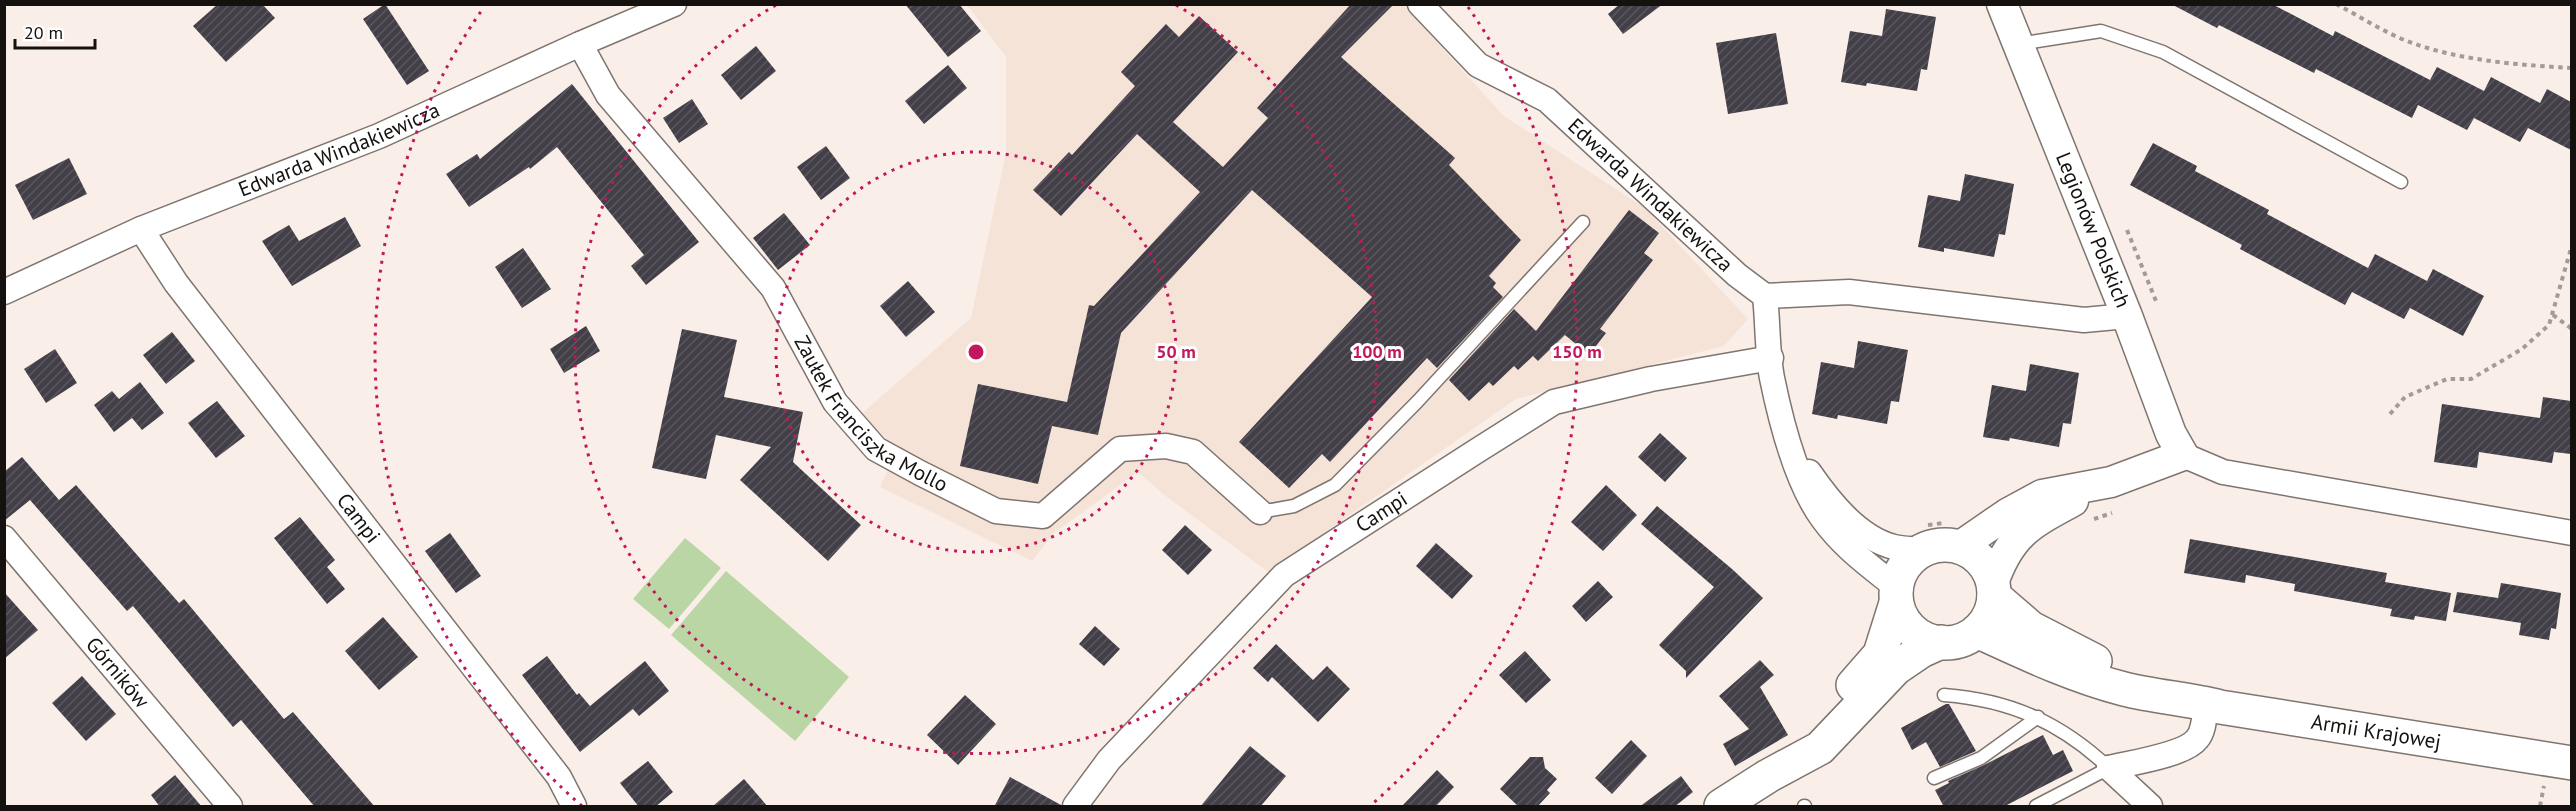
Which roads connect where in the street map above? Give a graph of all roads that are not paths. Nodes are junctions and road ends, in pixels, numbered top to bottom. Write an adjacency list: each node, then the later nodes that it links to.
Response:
1 (674, 4): 4 (street, Edwarda Windakiewicza)
2 (1420, 4): 10 (street, Edwarda Windakiewicza)
3 (2002, 4): 5 (street, Legionów Polskich)
4 (580, 44): 8 (street, Edwarda Windakiewicza); 16 (street, Zaułek Franciszka Mollo)
5 (2019, 44): 6 (lane); 11 (street, Legionów Polskich)
6 (2401, 182)
7 (1582, 222): 16 (lane)
8 (141, 229): 9 (street, Edwarda Windakiewicza); 33 (street, Campi)
9 (4, 292)
10 (1765, 296): 11 (street); 12 (street)
11 (2127, 316): 14 (street, Legionów Polskich)
12 (1771, 357): 13 (street); 34 (street, Campi)
13 (1789, 443): 20 (street); 22 (street)
14 (2183, 455): 15 (street); 17 (street)
15 (2111, 482): 18 (street); 21 (street)
16 (1260, 512)
17 (2571, 533)
18 (1956, 534): 20 (main road); 21 (main road)
19 (4, 538): 32 (street, Górników)
20 (1921, 538): 22 (main road)
21 (1993, 590): 23 (main road); 26 (main road, Armii Krajowej)
22 (1896, 595): 24 (main road); 30 (main road)
23 (1977, 631): 24 (main road); 26 (main road, Armii Krajowej)
24 (1941, 642): 30 (main road)
25 (1944, 696): 27 (lane)
26 (2195, 700): 28 (street); 29 (main road, Armii Krajowej)
27 (2038, 717): 28 (lane); 31 (lane)
28 (2109, 768): 36 (lane); 37 (street)
29 (2558, 771)
30 (1768, 776): 35 (main road)
31 (1934, 778)
32 (230, 807)
33 (574, 807)
34 (1075, 807)
35 (1721, 807)
36 (2036, 807)
37 (2150, 807)

